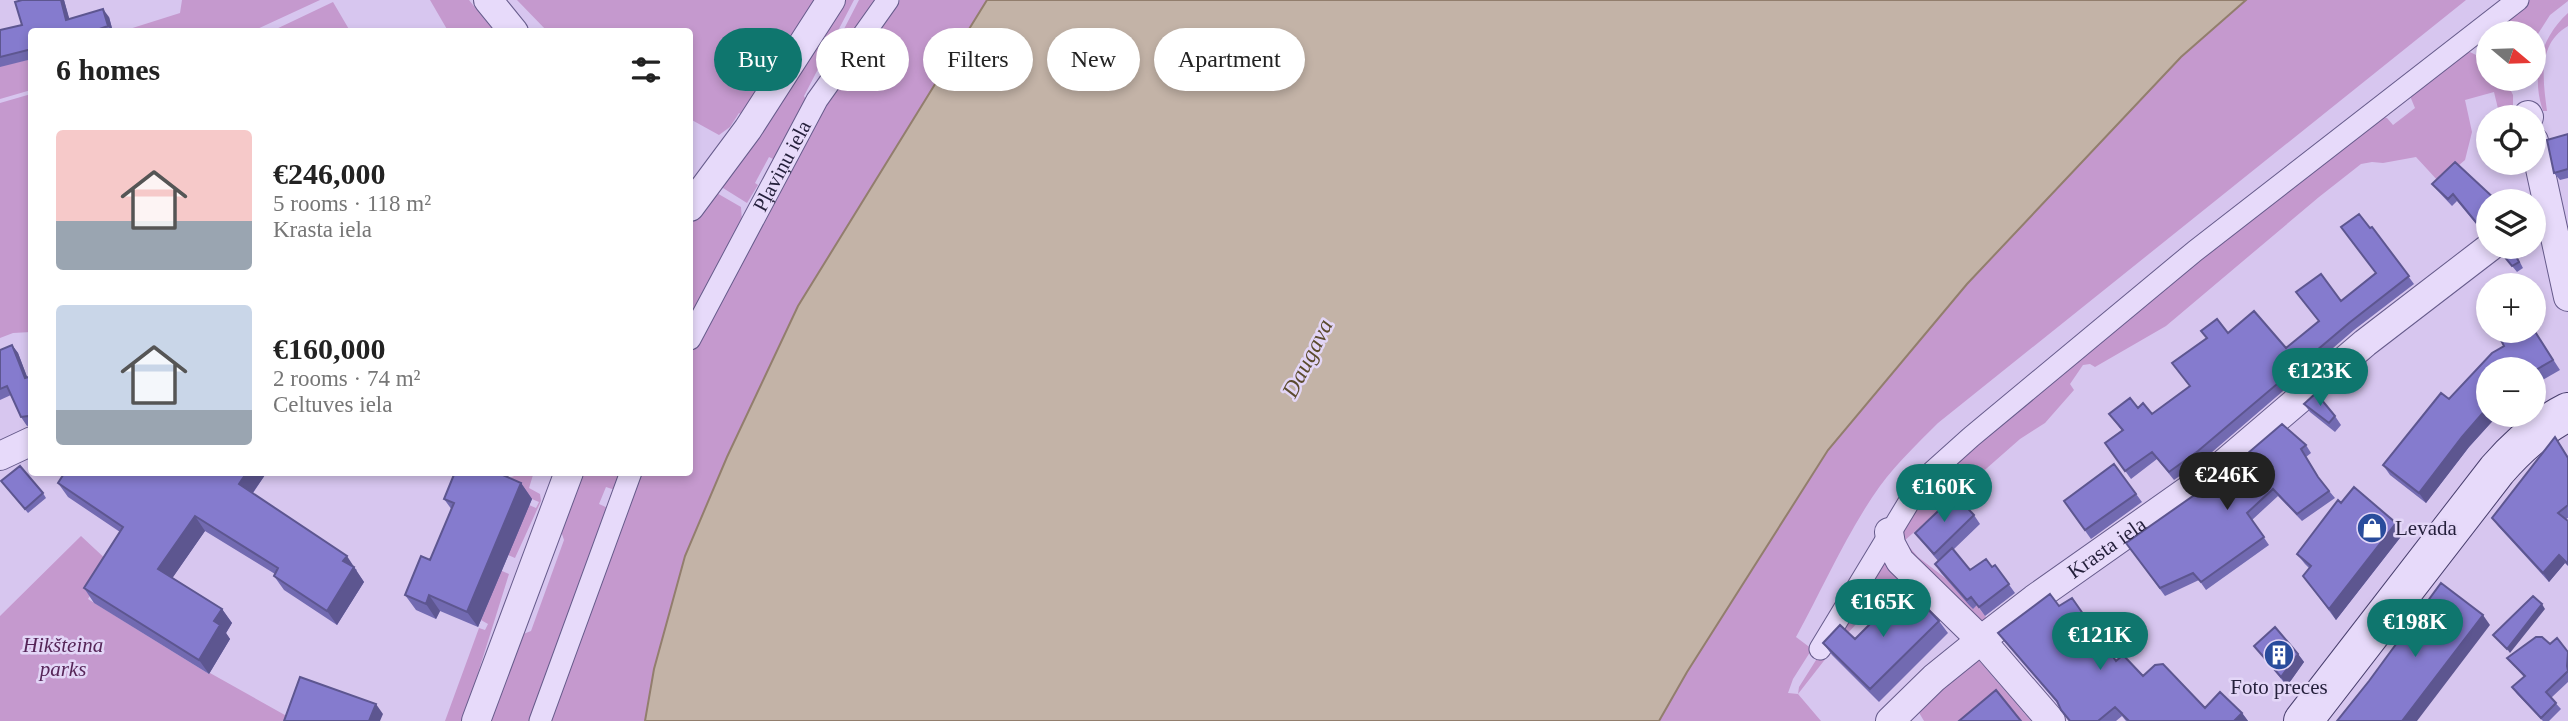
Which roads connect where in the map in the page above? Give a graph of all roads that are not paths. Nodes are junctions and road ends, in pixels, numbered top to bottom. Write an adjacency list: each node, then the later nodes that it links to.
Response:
1 (488, 0): 5 (street)
2 (831, 0): 6 (street, Pļaviņu iela)
3 (888, 0): 12 (street, Pļaviņu iela)
4 (2518, 0): 18 (street)
5 (511, 28)
6 (698, 171): 8 (street, Pļaviņu iela)
7 (2543, 175): 9 (street)
8 (693, 194)
9 (2550, 203): 11 (street)
10 (2476, 258): 19 (street, Krasta iela)
11 (2568, 298)
12 (693, 333)
13 (2568, 412): 25 (main road)
14 (28, 443): 15 (street)
15 (0, 456)
16 (568, 476): 21 (street)
17 (630, 476): 22 (street)
18 (1889, 532): 19 (street); 20 (street)
19 (1981, 640): 23 (street, Krasta iela); 24 (street)
20 (1820, 649)
21 (476, 721)
22 (540, 721)
23 (1890, 721)
24 (2051, 721)
25 (2303, 721)

